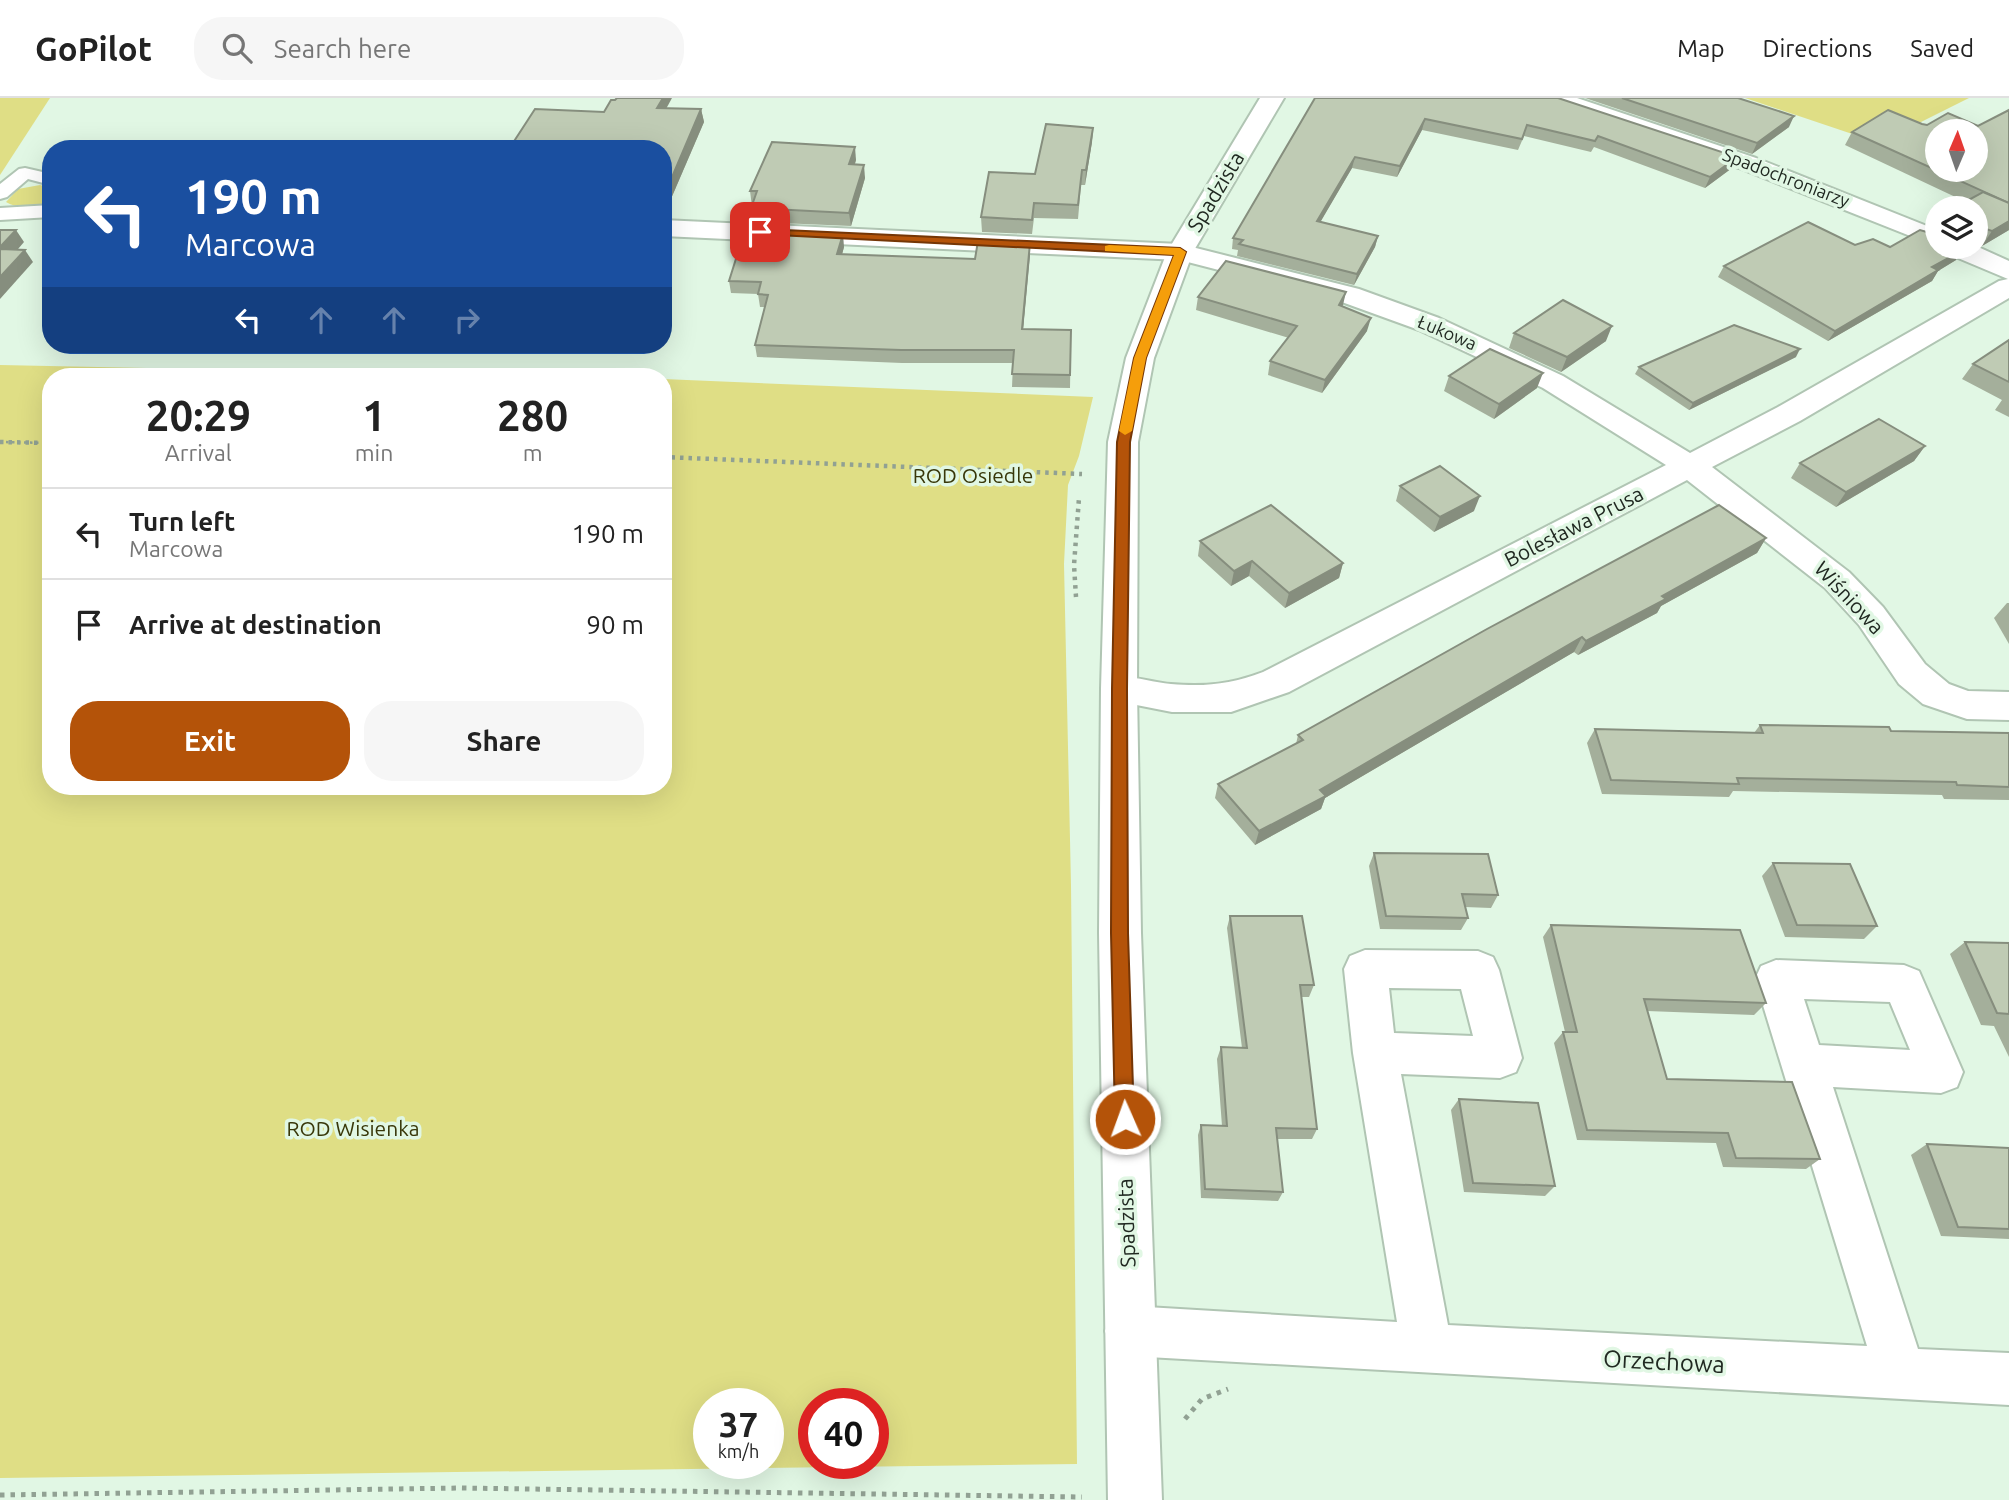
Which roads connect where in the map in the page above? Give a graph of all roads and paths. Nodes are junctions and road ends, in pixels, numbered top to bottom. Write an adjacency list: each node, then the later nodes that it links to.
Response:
1 (1272, 98): 9 (street, Spadzista)
2 (1553, 98): 8 (street, Spadochroniarzy)
3 (42, 178): 4 (lane)
4 (0, 193)
5 (42, 212): 6 (lane)
6 (0, 214)
7 (672, 228): 9 (street, Łukowa)
8 (1925, 234)
9 (1180, 252): 16 (street, Łukowa); 17 (street, Spadzista)
10 (1982, 259): 11 (street)
11 (2009, 271)
12 (2009, 288): 16 (street, Bolesława Prusa)
13 (0, 442): 14 (path)
14 (42, 443)
15 (672, 457): 17 (path)
16 (1691, 467): 18 (street, Bolesława Prusa); 19 (street, Wiśniowa)
17 (1123, 475): 18 (street, Spadzista)
18 (1119, 689): 22 (street, Spadzista)
19 (2009, 706)
20 (1375, 1053): 24 (street)
21 (1805, 1065): 25 (street)
22 (1130, 1331): 23 (street, Orzechowa); 29 (street, Spadzista)
23 (1224, 1337): 24 (street, Orzechowa); 27 (path)
24 (1427, 1349): 25 (street, Orzechowa)
25 (1901, 1374): 26 (street, Orzechowa)
26 (2009, 1379)
27 (1184, 1429)
28 (0, 1494): 29 (path)
29 (1135, 1499)

